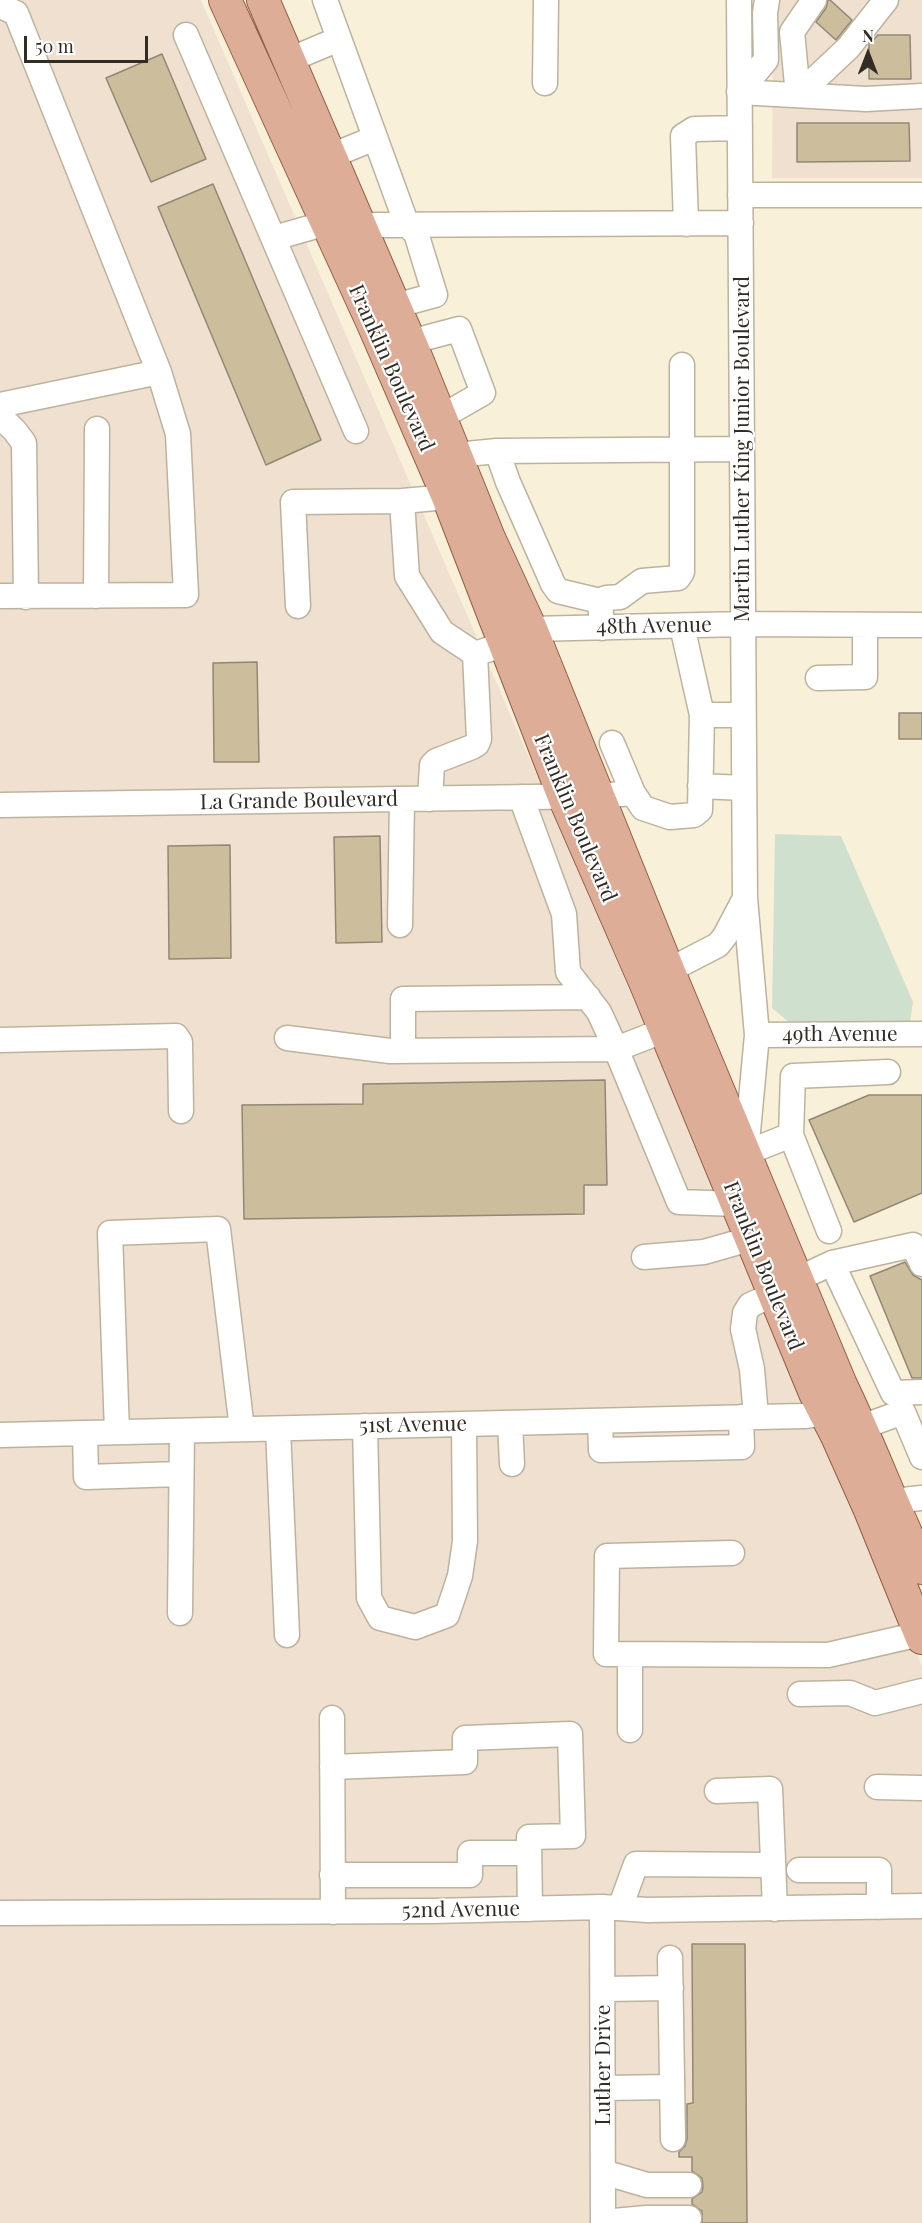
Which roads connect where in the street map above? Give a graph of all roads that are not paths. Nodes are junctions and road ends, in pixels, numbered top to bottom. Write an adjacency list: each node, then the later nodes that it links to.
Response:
1 (225, 0): 25 (main road, Franklin Boulevard)
2 (263, 0): 12 (main road, Franklin Boulevard)
3 (325, 0): 11 (street)
4 (546, 0): 13 (street)
5 (740, 0): 14 (street, Martin Luther King Junior Boulevard)
6 (767, 0): 14 (street)
7 (814, 0): 15 (street)
8 (886, 0): 15 (street)
9 (0, 6): 31 (street)
10 (186, 35): 27 (street)
11 (339, 39): 12 (street); 18 (street)
12 (289, 60): 19 (main road, Franklin Boulevard)
13 (545, 83)
14 (739, 92): 15 (street); 17 (street, Martin Luther King Junior Boulevard)
15 (798, 95): 16 (street)
16 (922, 96)
17 (740, 128): 20 (street, Martin Luther King Junior Boulevard); 24 (street)
18 (375, 138): 19 (street); 26 (street)
19 (331, 156): 22 (main road, Franklin Boulevard)
20 (740, 195): 21 (street); 23 (street, Martin Luther King Junior Boulevard)
21 (922, 195)
22 (357, 219): 25 (street); 26 (street); 28 (main road, Franklin Boulevard)
23 (741, 223): 24 (street); 37 (street, Martin Luther King Junior Boulevard)
24 (686, 224): 26 (street)
25 (326, 225): 27 (street); 41 (main road, Franklin Boulevard)
26 (407, 225): 28 (street)
27 (274, 238): 36 (street)
28 (394, 306): 29 (main road, Franklin Boulevard)
29 (410, 342): 34 (main road, Franklin Boulevard); 34 (street)
30 (682, 365): 38 (street)
31 (159, 372): 32 (street); 44 (street)
32 (0, 405)
33 (0, 416): 45 (street)
34 (441, 417): 40 (main road, Franklin Boulevard)
35 (97, 429): 44 (street)
36 (356, 431)
37 (741, 449): 38 (street); 48 (street, Martin Luther King Junior Boulevard)
38 (681, 450): 39 (street); 46 (street)
39 (497, 451): 40 (street); 46 (street)
40 (456, 455): 53 (main road, Franklin Boulevard)
41 (448, 497): 42 (street); 53 (main road, Franklin Boulevard)
42 (402, 501): 47 (street); 54 (street)
43 (0, 596): 45 (street)
44 (96, 596): 45 (street)
45 (26, 597)
46 (600, 601): 52 (street)
47 (298, 606)
48 (742, 624): 49 (street, 48th Avenue); 51 (street, 48th Avenue); 57 (street, Martin Luther King Junior Boulevard)
49 (865, 625): 50 (street, 48th Avenue); 55 (street)
50 (922, 625)
51 (682, 626): 52 (street, 48th Avenue); 56 (street)
52 (602, 628): 53 (street, 48th Avenue)
53 (518, 637): 54 (street, 48th Avenue); 62 (main road, Franklin Boulevard); 64 (main road, Franklin Boulevard)
54 (475, 654): 66 (street)
55 (818, 678)
56 (702, 715): 57 (street); 59 (street)
57 (743, 715): 60 (street, Martin Luther King Junior Boulevard)
58 (612, 743): 61 (street)
59 (700, 786): 60 (street); 61 (street)
60 (744, 788): 68 (street, Martin Luther King Junior Boulevard)
61 (633, 793): 62 (street, La Grande Boulevard)
62 (598, 796): 64 (street, La Grande Boulevard); 70 (main road, Franklin Boulevard)
63 (521, 797): 64 (street, La Grande Boulevard); 66 (street, La Grande Boulevard); 71 (street)
64 (564, 797): 70 (main road, Franklin Boulevard)
65 (402, 799): 66 (street, La Grande Boulevard); 67 (street, La Grande Boulevard); 69 (street)
66 (430, 799)
67 (0, 805)
68 (745, 898): 70 (street, Martin Luther King Junior Boulevard); 74 (street, Martin Luther King Junior Boulevard)
69 (400, 925)
70 (657, 977): 72 (main road, Franklin Boulevard); 82 (main road, Franklin Boulevard)
71 (588, 997): 77 (street); 78 (street)
72 (665, 1030): 77 (street); 83 (main road, Franklin Boulevard)
73 (922, 1034): 74 (street, 49th Avenue)
74 (757, 1035): 82 (street, Martin Luther King Junior Boulevard)
75 (287, 1038): 78 (street)
76 (0, 1040): 80 (street)
77 (616, 1049): 78 (street); 83 (street)
78 (403, 1051)
79 (888, 1072): 81 (street)
80 (181, 1111)
81 (791, 1135): 82 (street); 84 (street)
82 (746, 1153): 89 (main road, Franklin Boulevard)
83 (738, 1204): 85 (main road, Franklin Boulevard); 89 (main road)
84 (829, 1231)
85 (753, 1238): 86 (street); 89 (main road, Franklin Boulevard)
86 (644, 1257)
87 (832, 1263): 88 (street); 89 (street); 90 (street)
88 (922, 1264)
89 (786, 1286): 91 (street); 94 (main road, Franklin Boulevard); 94 (main road, Franklin Boulevard)
90 (922, 1392)
91 (748, 1417): 92 (street, 51st Avenue); 94 (street, 51st Avenue)
92 (510, 1423): 93 (street, 51st Avenue); 103 (street)
93 (464, 1424): 95 (street, 51st Avenue); 95 (street)
94 (842, 1425): 102 (street, 51st Avenue); 105 (main road, Franklin Boulevard)
95 (365, 1426): 97 (street, 51st Avenue)
96 (242, 1429): 97 (street, 51st Avenue); 98 (street, 51st Avenue); 99 (street)
97 (278, 1429): 109 (street)
98 (182, 1431): 99 (street, 51st Avenue); 104 (street)
99 (117, 1432): 100 (street, 51st Avenue)
100 (85, 1433): 101 (street, 51st Avenue); 104 (street)
101 (0, 1435)
102 (922, 1457)
103 (512, 1464)
104 (180, 1474): 108 (street)
105 (894, 1503): 107 (main road, Franklin Boulevard)
106 (732, 1553): 111 (street)
107 (913, 1559): 110 (main road, Franklin Boulevard)
108 (180, 1613)
109 (286, 1635)
110 (921, 1636): 111 (street)
111 (630, 1655): 115 (street)
112 (922, 1691): 113 (street)
113 (800, 1694)
114 (332, 1718): 116 (street)
115 (630, 1730)
116 (332, 1767): 120 (street); 123 (street)
117 (877, 1787): 118 (street)
118 (922, 1788)
119 (717, 1791): 121 (street)
120 (530, 1853): 124 (street); 128 (street)
121 (773, 1865): 127 (street); 129 (street)
122 (799, 1870): 126 (street)
123 (332, 1875): 124 (street); 131 (street)
124 (462, 1875): 130 (street)
125 (922, 1906): 126 (street, 52nd Avenue)
126 (879, 1907): 129 (street, 52nd Avenue)
127 (611, 1908): 128 (street, 52nd Avenue); 129 (street, 52nd Avenue); 135 (street, Luther Drive)
128 (530, 1909): 130 (street, 52nd Avenue)
129 (775, 1909)
130 (463, 1911): 131 (street, 52nd Avenue)
131 (333, 1912): 132 (street, 52nd Avenue)
132 (0, 1913)
133 (670, 1958): 134 (street)
134 (671, 1988): 135 (street); 136 (street)
135 (603, 1989): 137 (street, Luther Drive)
136 (672, 2087): 137 (street); 138 (street)
137 (603, 2088): 139 (street, Luther Drive)
138 (673, 2139)
139 (603, 2172): 140 (street); 142 (street, Luther Drive)
140 (689, 2185)
141 (689, 2218): 142 (street)
142 (603, 2222)

